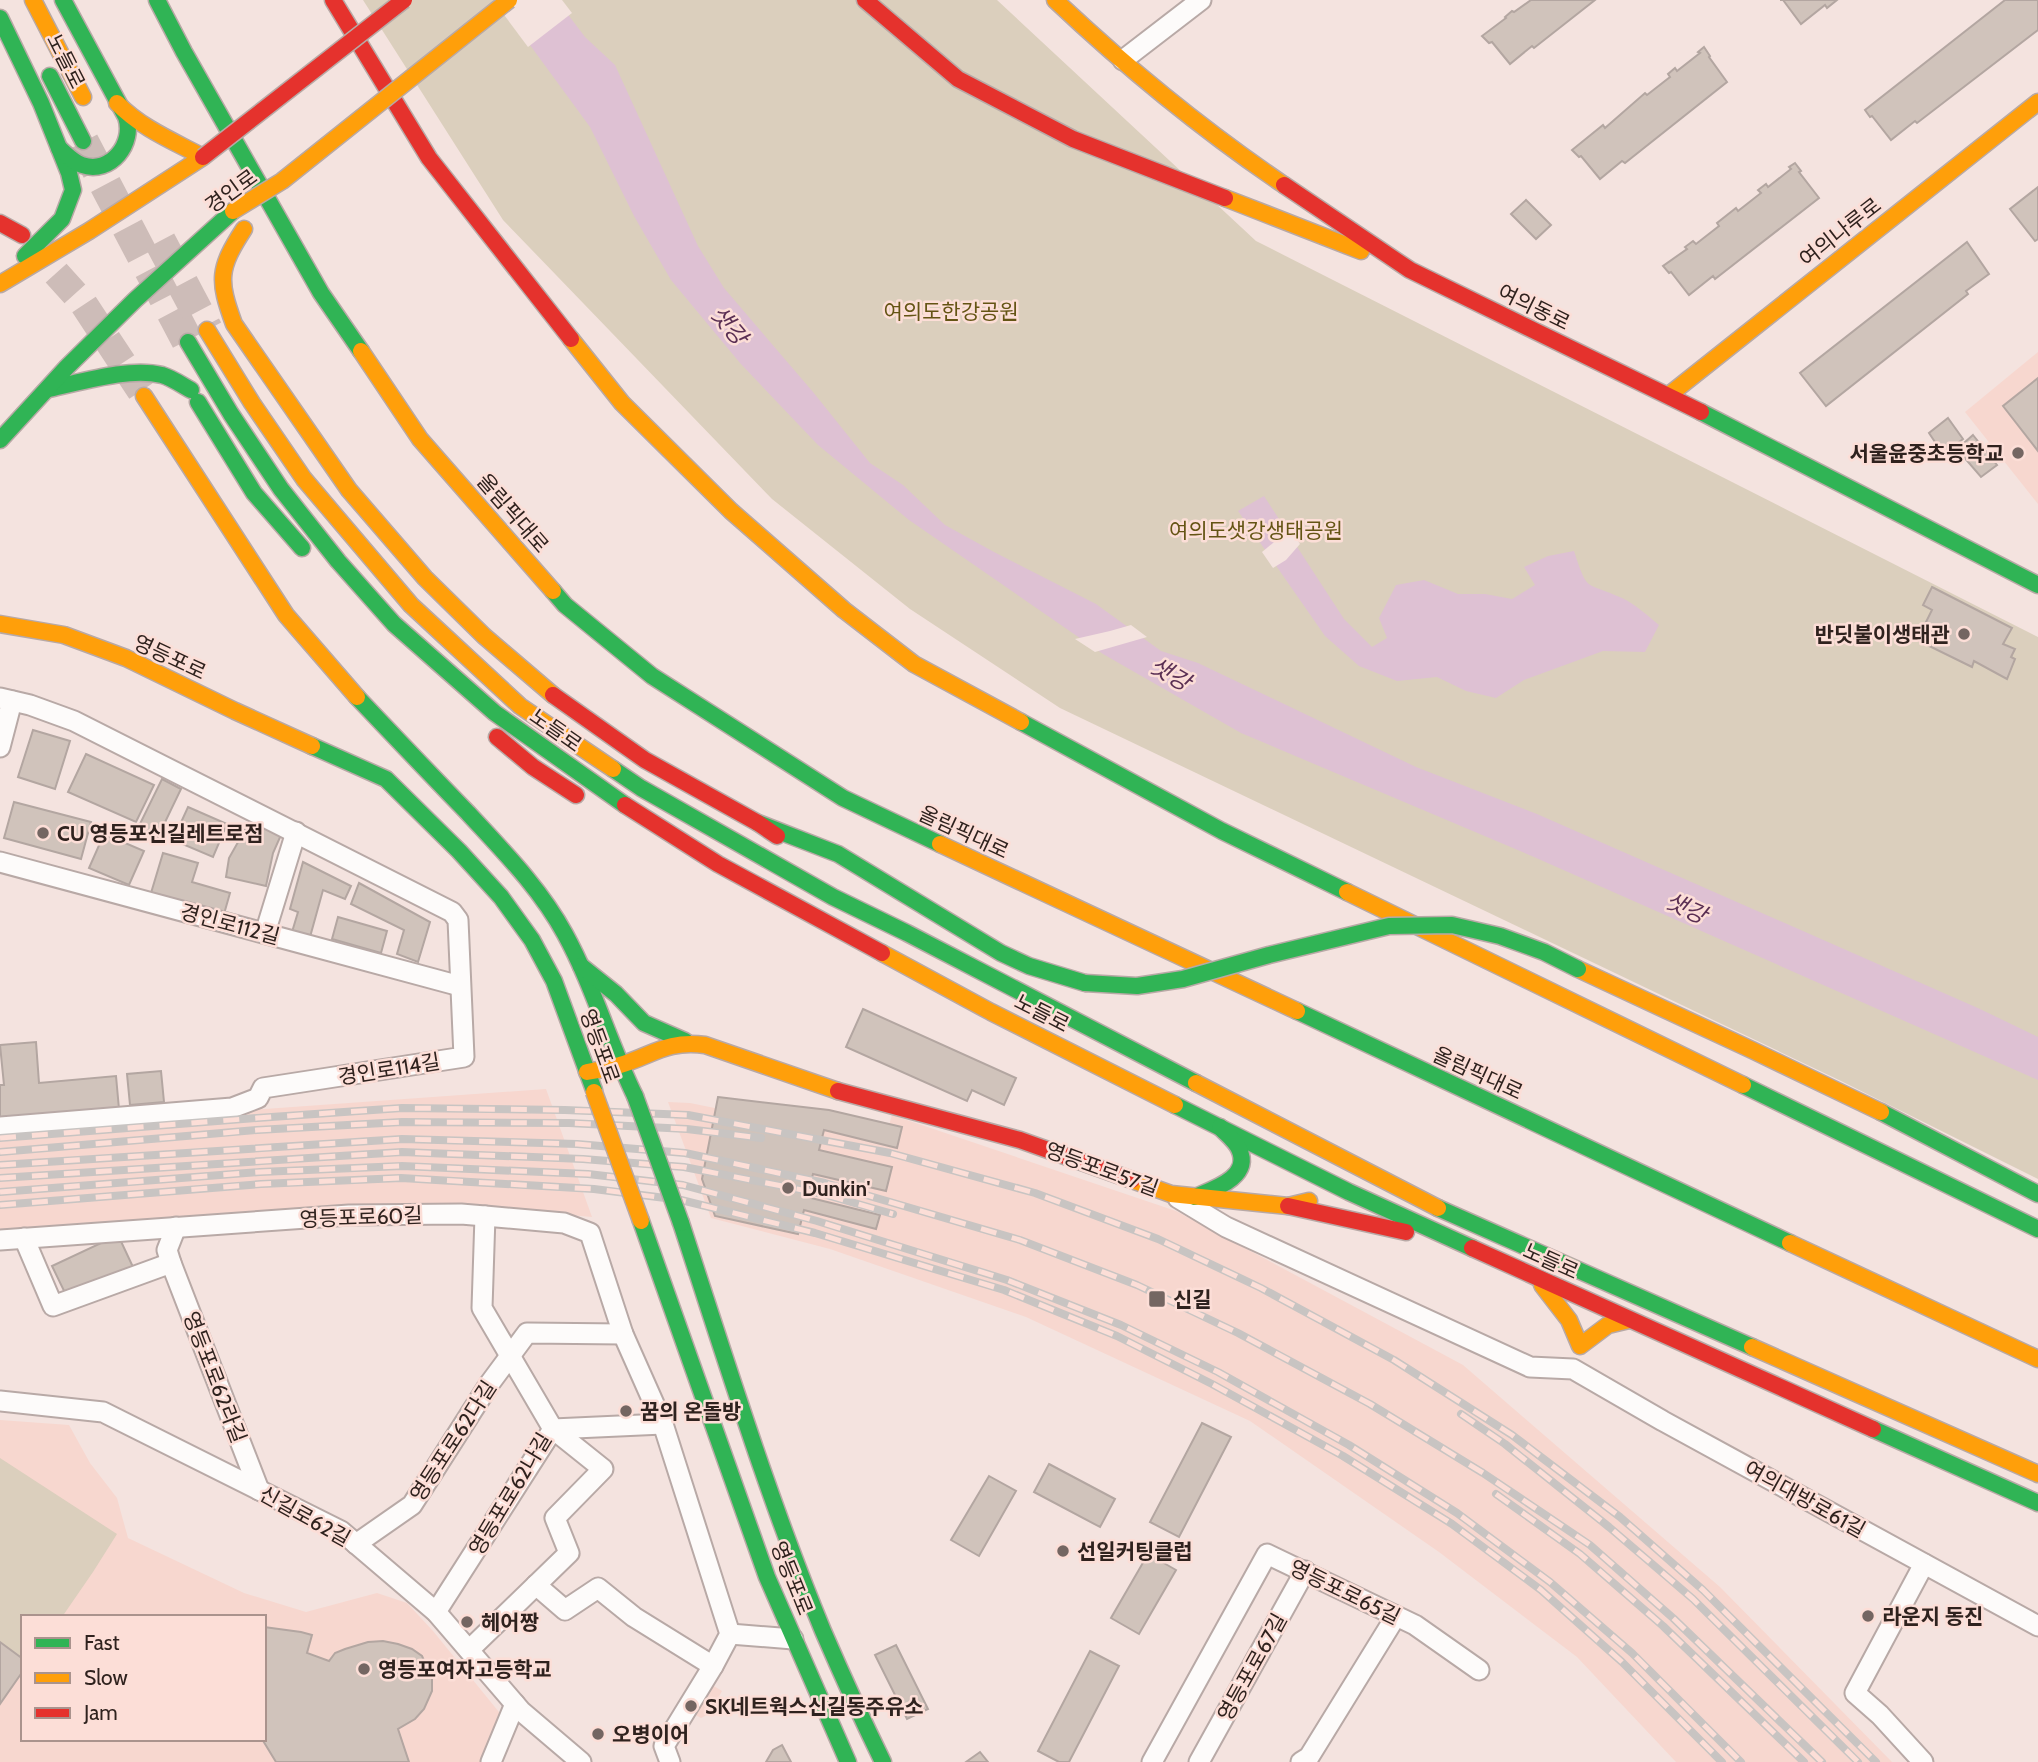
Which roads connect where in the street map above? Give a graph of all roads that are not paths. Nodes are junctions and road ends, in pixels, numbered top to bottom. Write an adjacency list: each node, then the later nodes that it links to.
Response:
1 (33, 0): 17 (main road, 노들로)
2 (63, 0): 16 (main road)
3 (144, 0): 12 (main road)
4 (157, 0): 12 (main road, 올림픽대로)
5 (333, 0): 67 (main road)
6 (404, 0): 20 (main road, 경인로, bridge)
7 (509, 0): 21 (main road, 경인로, bridge)
8 (865, 0): 24 (main road)
9 (1055, 0): 14 (main road, 여의동로)
10 (1201, 0): 14 (street)
11 (0, 18): 19 (main road)
12 (184, 52): 77 (main road, 올림픽대로)
13 (42, 59): 18 (main road, 노들로)
14 (1122, 60): 24 (main road, 여의동로)
15 (2038, 102): 32 (main road, 여의나루로)
16 (117, 103): 19 (main road); 20 (main road)
17 (88, 106)
18 (83, 141)
19 (59, 148): 25 (main road)
20 (203, 158): 25 (main road, 경인로)
21 (282, 181): 26 (main road); 29 (main road, 경인로, bridge)
22 (0, 223): 23 (main road)
23 (22, 235)
24 (1410, 270): 32 (main road, 여의동로)
25 (0, 283)
26 (234, 324): 42 (main road); 53 (main road, 노들로)
27 (207, 330): 50 (main road, 노들로)
28 (175, 363): 30 (main road)
29 (49, 389): 30 (main road); 33 (main road, 경인로)
30 (191, 390): 34 (main road)
31 (144, 396): 43 (main road, 영등포로)
32 (1669, 396): 35 (main road, 여의동로)
33 (0, 440)
34 (310, 558)
35 (2038, 585)
36 (0, 624): 40 (main road, 영등포로)
37 (6, 699): 39 (street); 44 (street, 경인로114길)
38 (483, 725): 41 (main road)
39 (0, 747)
40 (386, 779): 43 (main road); 56 (main road, 영등포로)
41 (590, 804)
42 (758, 823): 45 (main road); 62 (main road, bridge)
43 (481, 829): 51 (main road, 영등포로)
44 (296, 832): 49 (street); 52 (street, 경인로114길)
45 (811, 860)
46 (684, 861): 53 (main road)
47 (0, 862): 49 (street, 경인로112길)
48 (843, 885): 50 (main road)
49 (265, 933): 52 (street, 경인로112길)
50 (907, 933): 59 (main road, 노들로)
51 (580, 966): 54 (main road, 영등포로57길); 55 (main road, 영등포로)
52 (460, 986): 58 (street, 경인로114길)
53 (991, 1012): 57 (main road, 노들로)
54 (685, 1041): 55 (main road); 61 (main road, 영등포로57길)
55 (620, 1065): 56 (main road); 102 (main road, 영등포로, bridge)
56 (587, 1072): 93 (main road, 영등포로, bridge)
57 (1219, 1126): 60 (main road, 노들로); 63 (main road)
58 (0, 1127)
59 (1384, 1181): 60 (main road); 82 (main road, 노들로)
60 (1349, 1192): 64 (main road); 70 (main road, 노들로)
61 (1171, 1194): 63 (main road); 78 (street, 영등포로57길)
62 (2038, 1194)
63 (1195, 1197): 64 (main road)
64 (1288, 1206): 70 (main road)
65 (485, 1216): 66 (street, 영등포로60길); 74 (street, 영등포로60길); 76 (street, 영등포로62나길)
66 (176, 1227): 68 (street, 영등포로60길); 71 (street, 영등포로62라길)
67 (2038, 1228)
68 (24, 1238): 69 (street, 영등포로60길); 71 (street)
69 (0, 1240)
70 (1479, 1251): 72 (main road, 노들로)
71 (171, 1263): 83 (street, 영등포로62라길)
72 (1537, 1278): 73 (main road, 노들로); 75 (main road)
73 (1629, 1320): 75 (main road); 84 (main road, 노들로)
74 (623, 1334): 76 (street); 80 (street, 영등포로60길)
75 (1580, 1346): 78 (street)
76 (510, 1357): 81 (street, 영등포로62나길); 85 (street, 영등포로62다길)
77 (2038, 1359)
78 (1573, 1369): 86 (street, 여의대방로61길)
79 (0, 1401): 83 (street, 신길로62길)
80 (663, 1423): 81 (street); 92 (street, 영등포로60길)
81 (553, 1429): 88 (street); 89 (street, 영등포로62나길)
82 (2038, 1474)
83 (258, 1490): 85 (street, 신길로62길)
84 (2038, 1503)
85 (356, 1544): 89 (street, 신길로62길)
86 (1924, 1564): 91 (street, 여의대방로61길); 106 (street)
87 (1305, 1571): 90 (street, 영등포로65길); 103 (street, 영등포로65길); 104 (street, 영등포로67길)
88 (536, 1585): 94 (street); 95 (street)
89 (436, 1612): 94 (street, 신길로62길)
90 (1396, 1615): 96 (street, 영등포로65길); 105 (street)
91 (2038, 1626)
92 (730, 1634): 93 (street); 95 (street)
93 (793, 1639): 101 (main road, 영등포로)
94 (469, 1650): 97 (street, 신길로62길)
95 (713, 1666): 100 (street)
96 (1479, 1670)
97 (515, 1704): 98 (street); 99 (street, 신길로62길)
98 (491, 1762)
99 (581, 1762)
100 (670, 1762)
101 (848, 1762)
102 (883, 1762)
103 (1152, 1762)
104 (1199, 1762)
105 (1301, 1762)
106 (1923, 1762)

